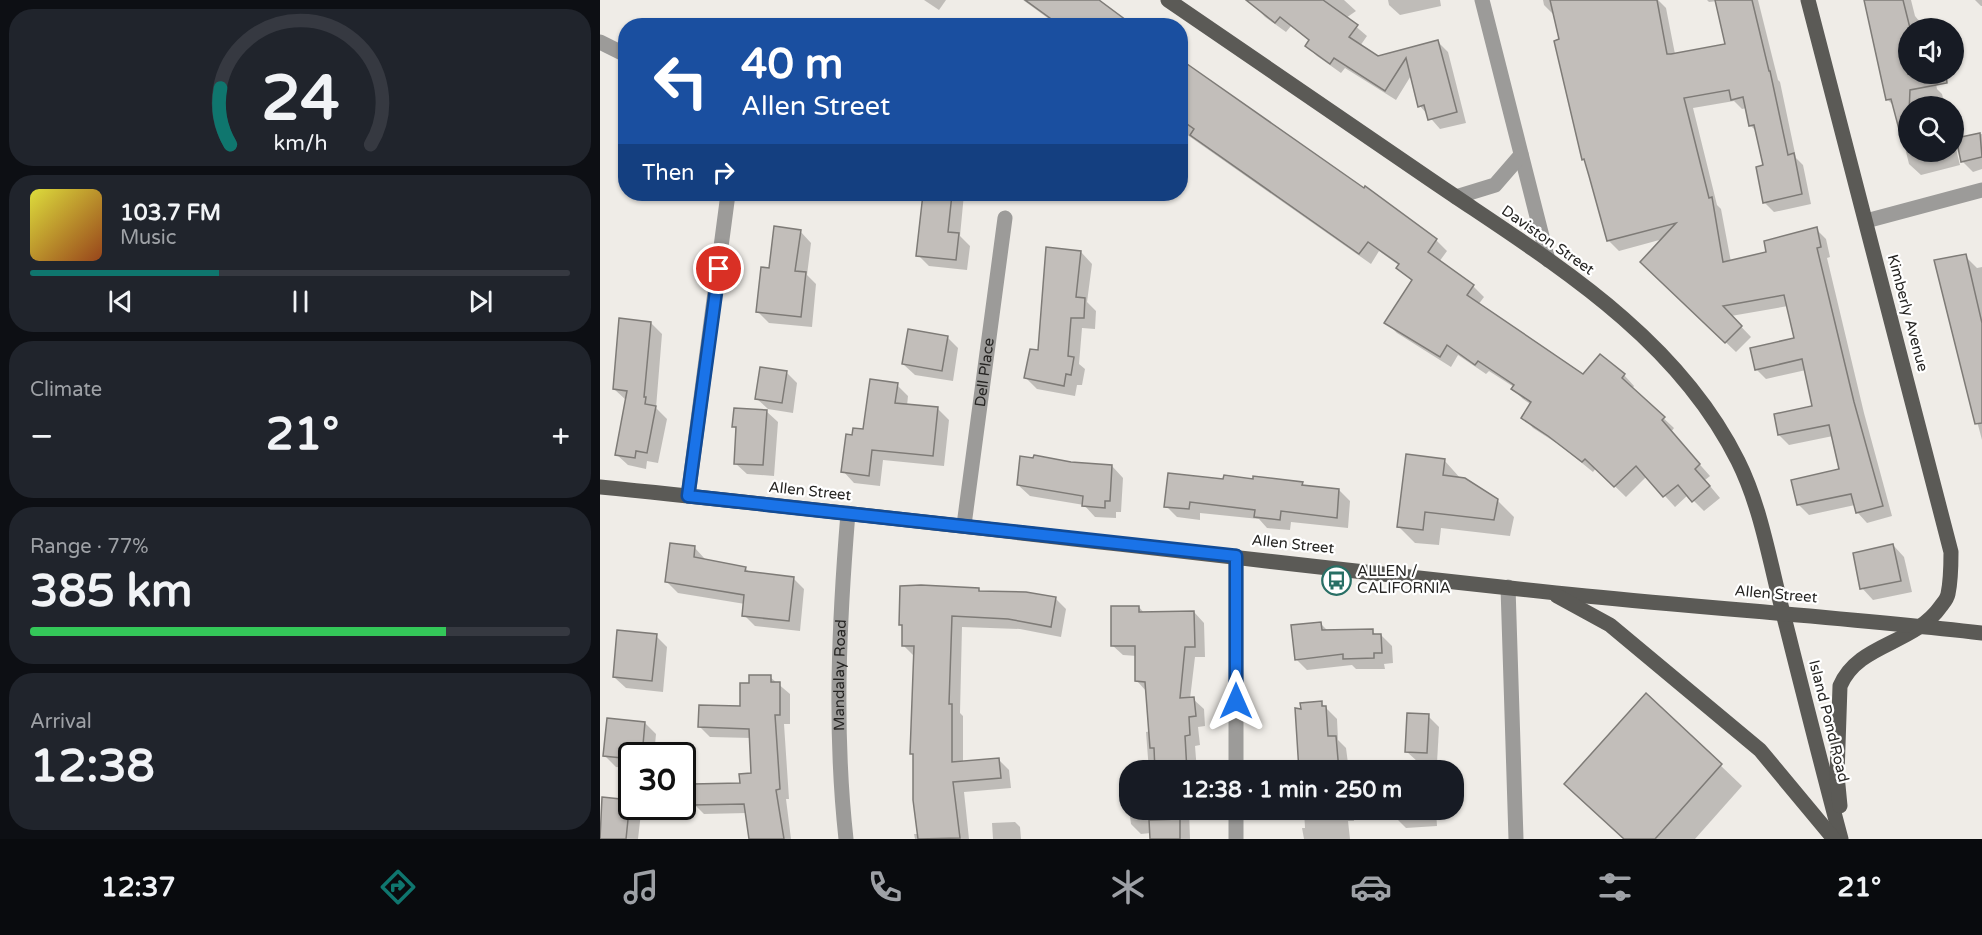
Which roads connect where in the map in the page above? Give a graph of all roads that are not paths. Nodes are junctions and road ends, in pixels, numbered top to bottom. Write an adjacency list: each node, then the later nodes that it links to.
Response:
1 (1168, 0): 8 (main road, Daviston Street)
2 (1482, 0): 6 (street)
3 (1808, 0): 11 (main road, Kimberly Avenue)
4 (600, 42): 5 (street)
5 (618, 51)
6 (1521, 155): 8 (street); 12 (street)
7 (1982, 190): 11 (street)
8 (1456, 198): 12 (main road, Daviston Street)
9 (727, 201): 14 (street)
10 (1005, 218): 16 (street, Dell Place)
11 (1866, 221): 21 (main road, Kimberly Avenue)
12 (1548, 260): 20 (main road, Daviston Street)
13 (600, 487): 14 (main road, Allen Street)
14 (688, 496): 15 (main road, Allen Street)
15 (848, 513): 16 (main road, Allen Street); 25 (street, Mandalay Road)
16 (964, 525): 17 (main road, Allen Street)
17 (1236, 556): 18 (main road, Allen Street); 23 (street)
18 (1508, 586): 19 (main road, Allen Street); 27 (street)
19 (1550, 592): 20 (main road, Allen Street); 28 (main road)
20 (1783, 613): 21 (main road, Allen Street); 29 (main road, Island Pond Road)
21 (1921, 628): 22 (main road, Allen Street); 29 (main road)
22 (1982, 633)
23 (1236, 760)
24 (1236, 820): 26 (street)
25 (846, 839)
26 (1236, 839)
27 (1516, 839)
28 (1834, 839)
29 (1842, 839)

